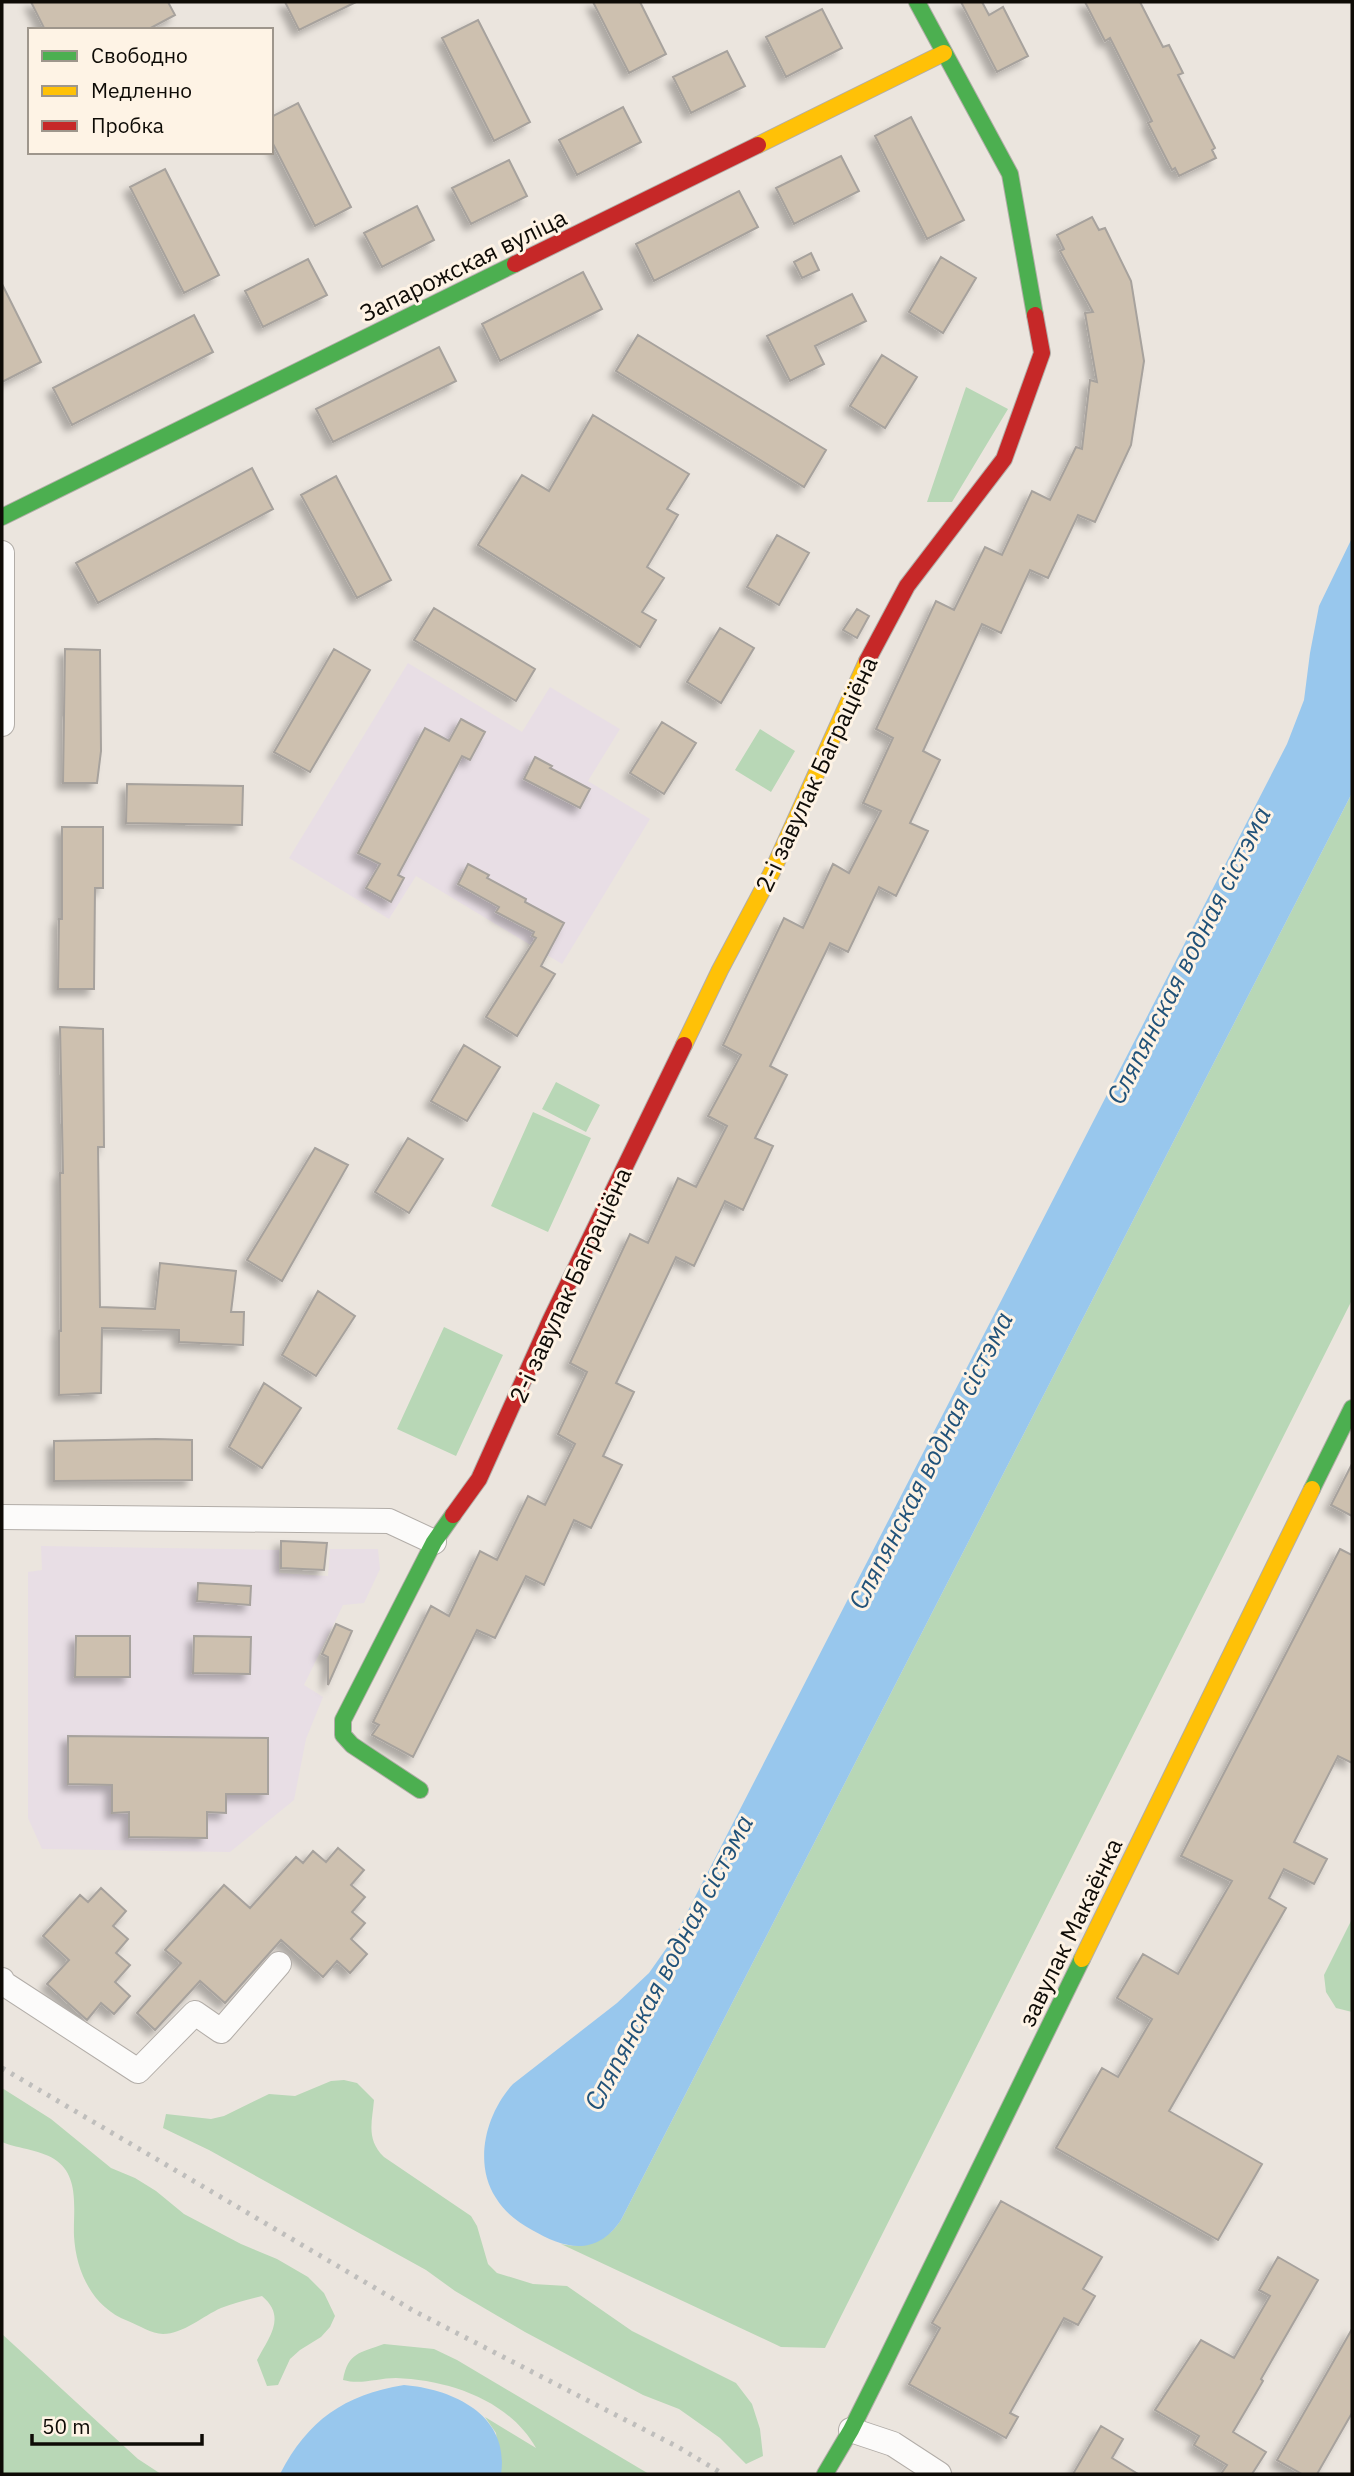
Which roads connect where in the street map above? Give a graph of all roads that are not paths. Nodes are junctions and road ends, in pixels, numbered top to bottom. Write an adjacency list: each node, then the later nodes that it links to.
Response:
1 (917, 2): 2 (street, 2-і завулак Баграціёна)
2 (944, 53): 3 (street, Запарожская вуліца); 8 (street, 2-і завулак Баграціёна)
3 (2, 517)
4 (2, 553): 5 (street)
5 (2, 724)
6 (1352, 1408): 12 (street, завулак Макаёнка)
7 (2, 1517): 8 (street)
8 (434, 1542): 9 (street, 2-і завулак Баграціёна)
9 (420, 1790)
10 (279, 1964): 11 (street)
11 (2, 1980)
12 (851, 2430): 13 (street, завулак Макаёнка); 14 (street)
13 (825, 2474)
14 (939, 2474)

